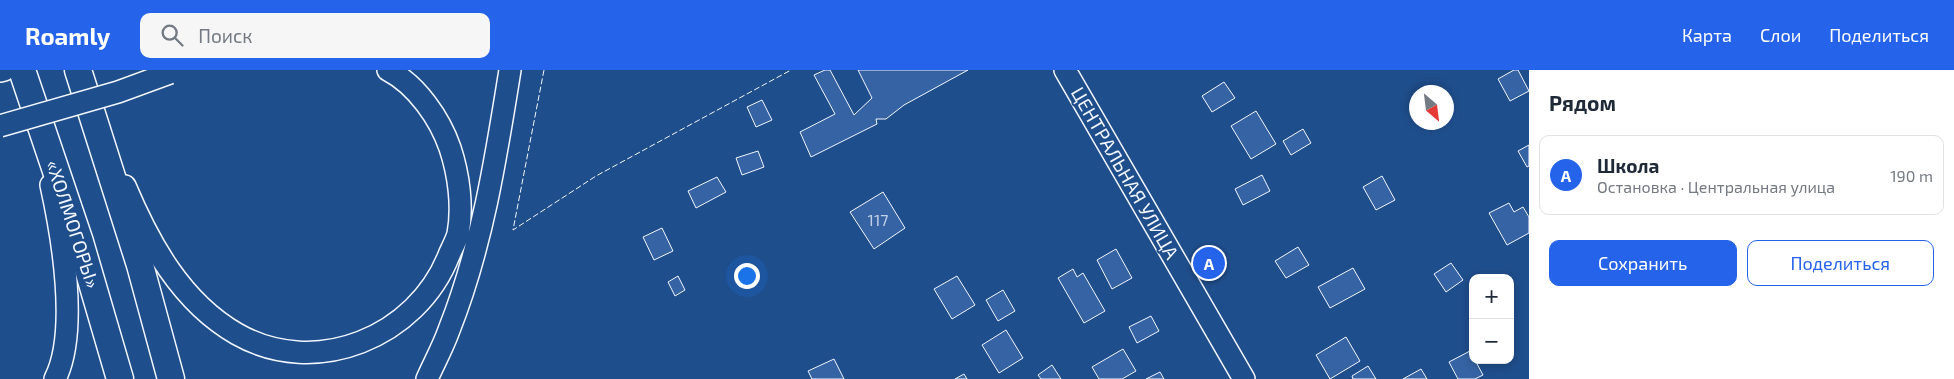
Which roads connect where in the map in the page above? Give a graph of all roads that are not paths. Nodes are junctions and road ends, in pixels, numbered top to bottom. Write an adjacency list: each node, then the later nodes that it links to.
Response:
1 (22, 70): 7 (highway, «ХОЛМОГОРЫ»)
2 (388, 70): 6 (main road)
3 (510, 70): 12 (main road)
4 (1065, 70): 13 (main road, ЦЕНТРАЛЬНАЯ УЛИЦА)
5 (175, 72): 8 (main road, bridge)
6 (80, 75): 11 (highway)
7 (32, 99): 9 (main road); 10 (highway, «ХОЛМОГОРЫ»)
8 (0, 126)
9 (55, 379)
10 (120, 379)
11 (171, 379)
12 (427, 379)
13 (1244, 379)

